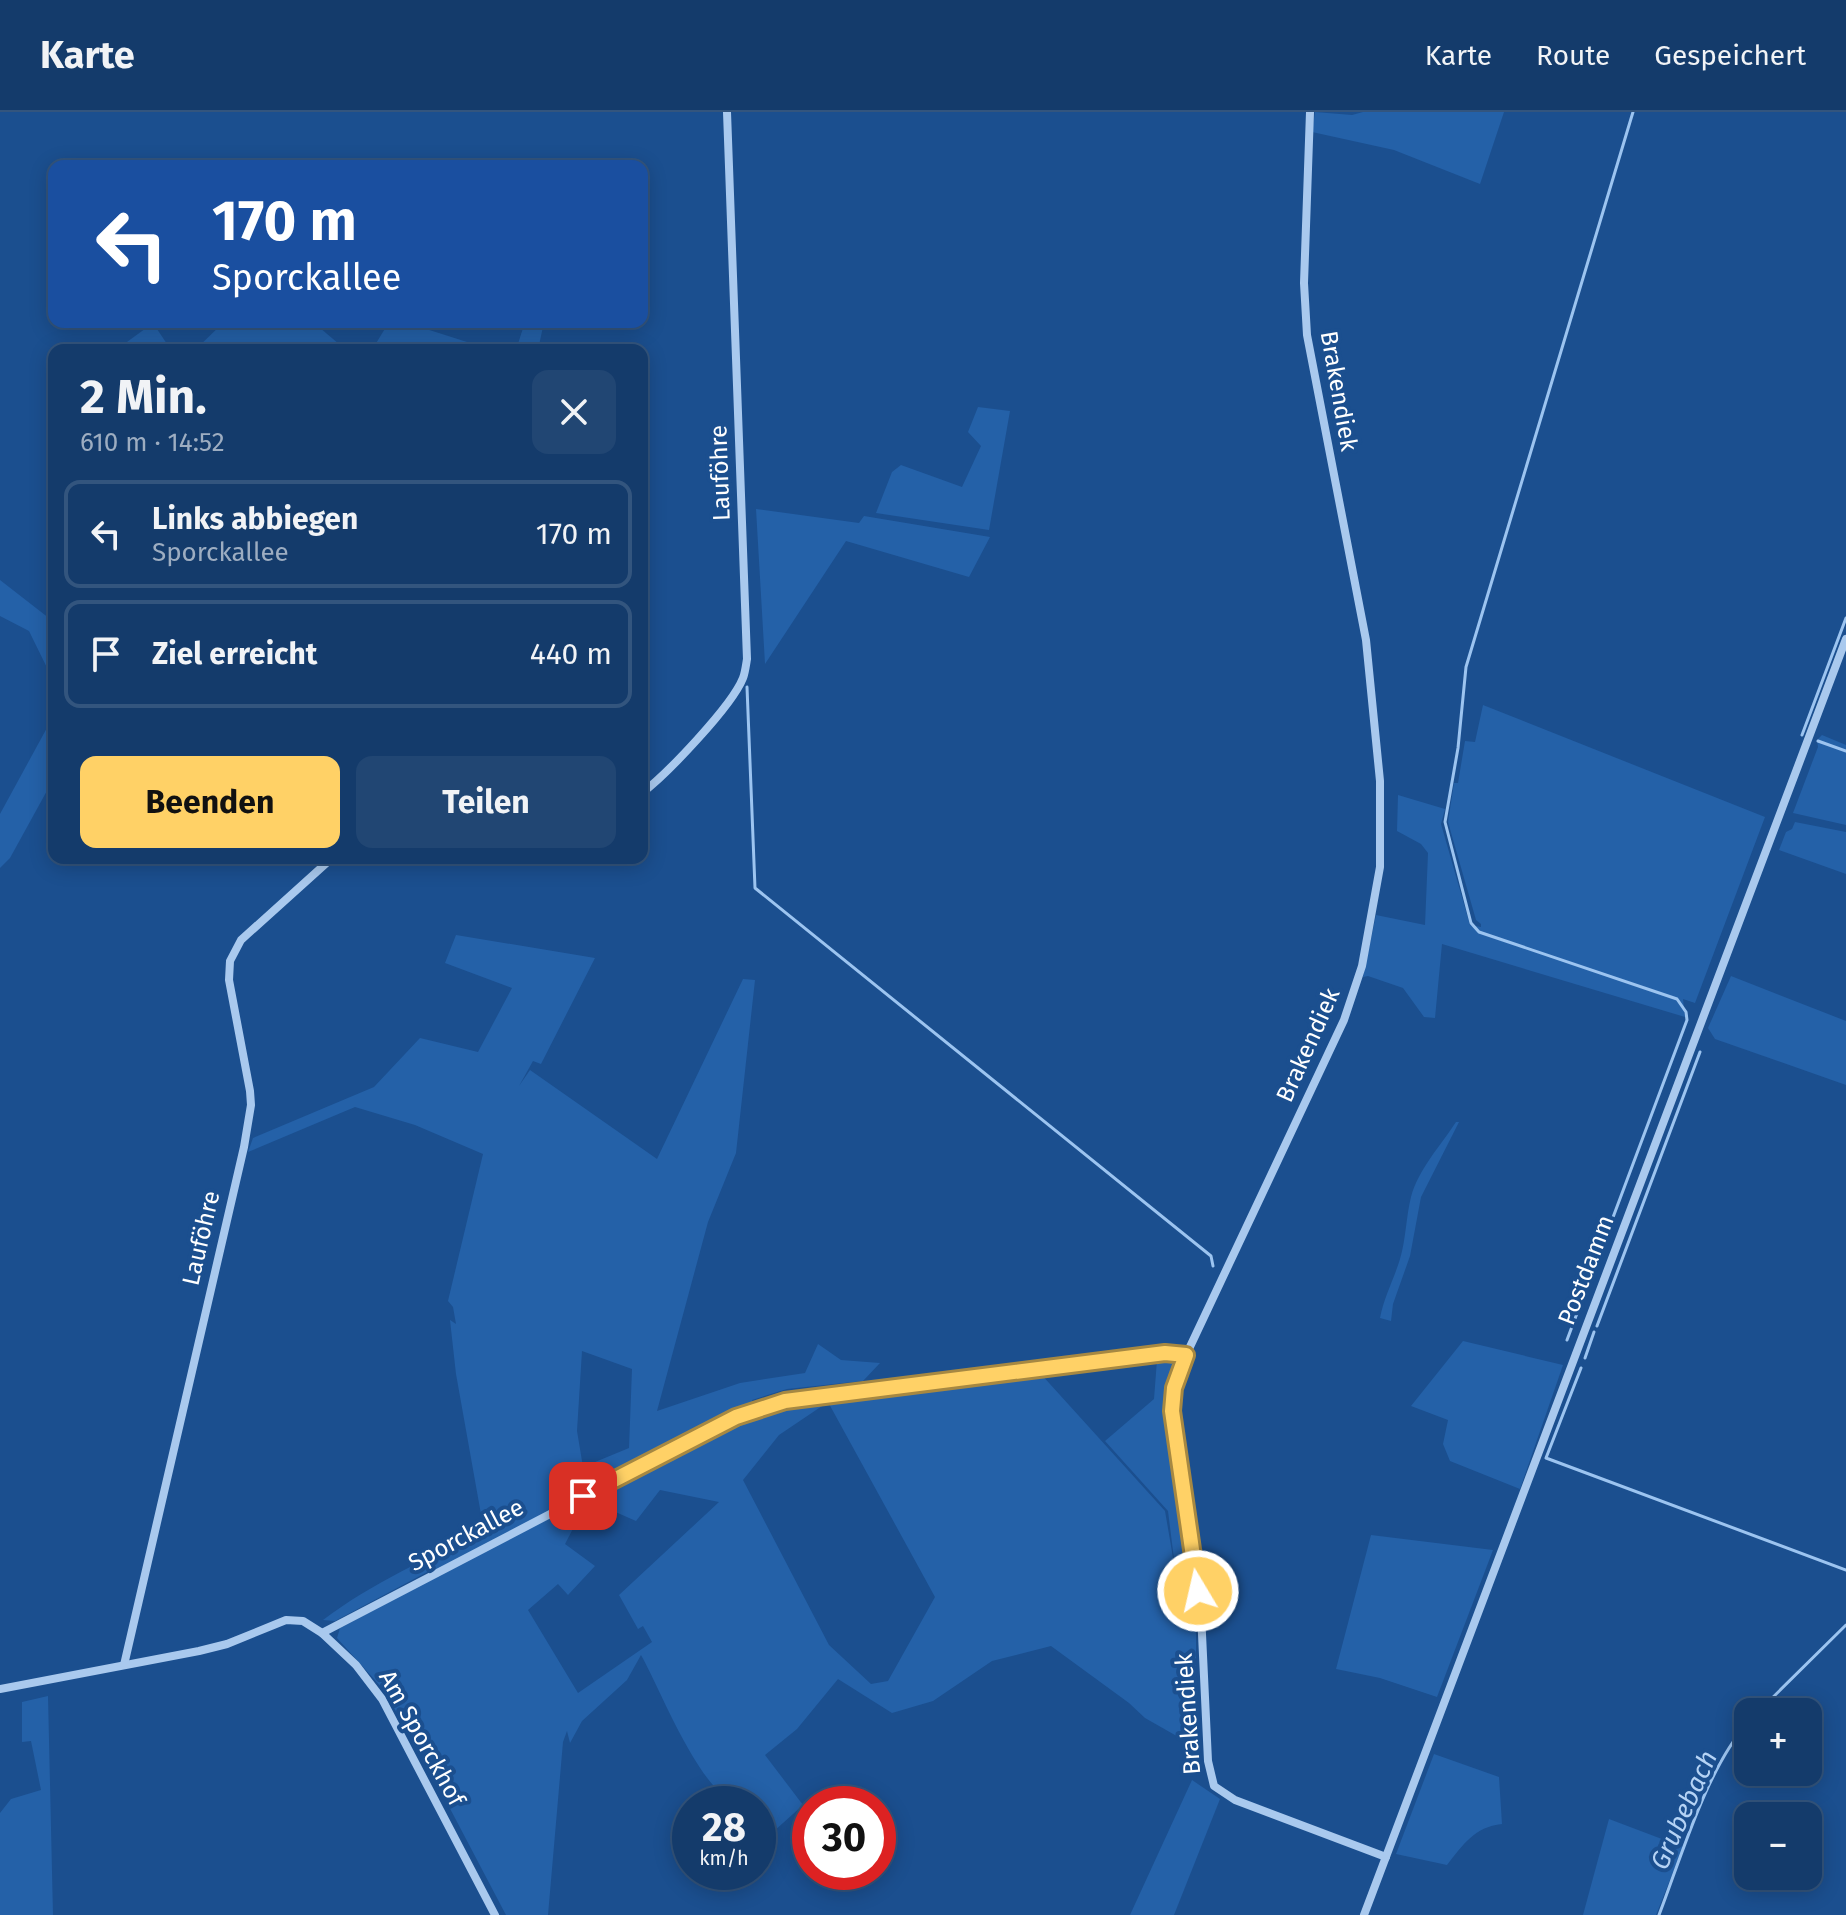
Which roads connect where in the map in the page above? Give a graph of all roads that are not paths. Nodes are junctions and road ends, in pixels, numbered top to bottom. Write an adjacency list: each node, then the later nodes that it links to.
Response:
1 (727, 112): 4 (street, Lauföhre)
2 (1310, 112): 6 (street, Brakendiek)
3 (1846, 639): 10 (street, Postdamm)
4 (648, 787)
5 (325, 864): 8 (street, Lauföhre)
6 (1186, 1355): 7 (street, Sporckallee); 10 (street, Brakendiek)
7 (322, 1633): 8 (street, Am Sporckhof); 11 (street, Am Sporckhof)
8 (124, 1665): 9 (street, Am Sporckhof)
9 (0, 1689)
10 (1386, 1857): 12 (street, Postdamm)
11 (495, 1915)
12 (1364, 1915)

